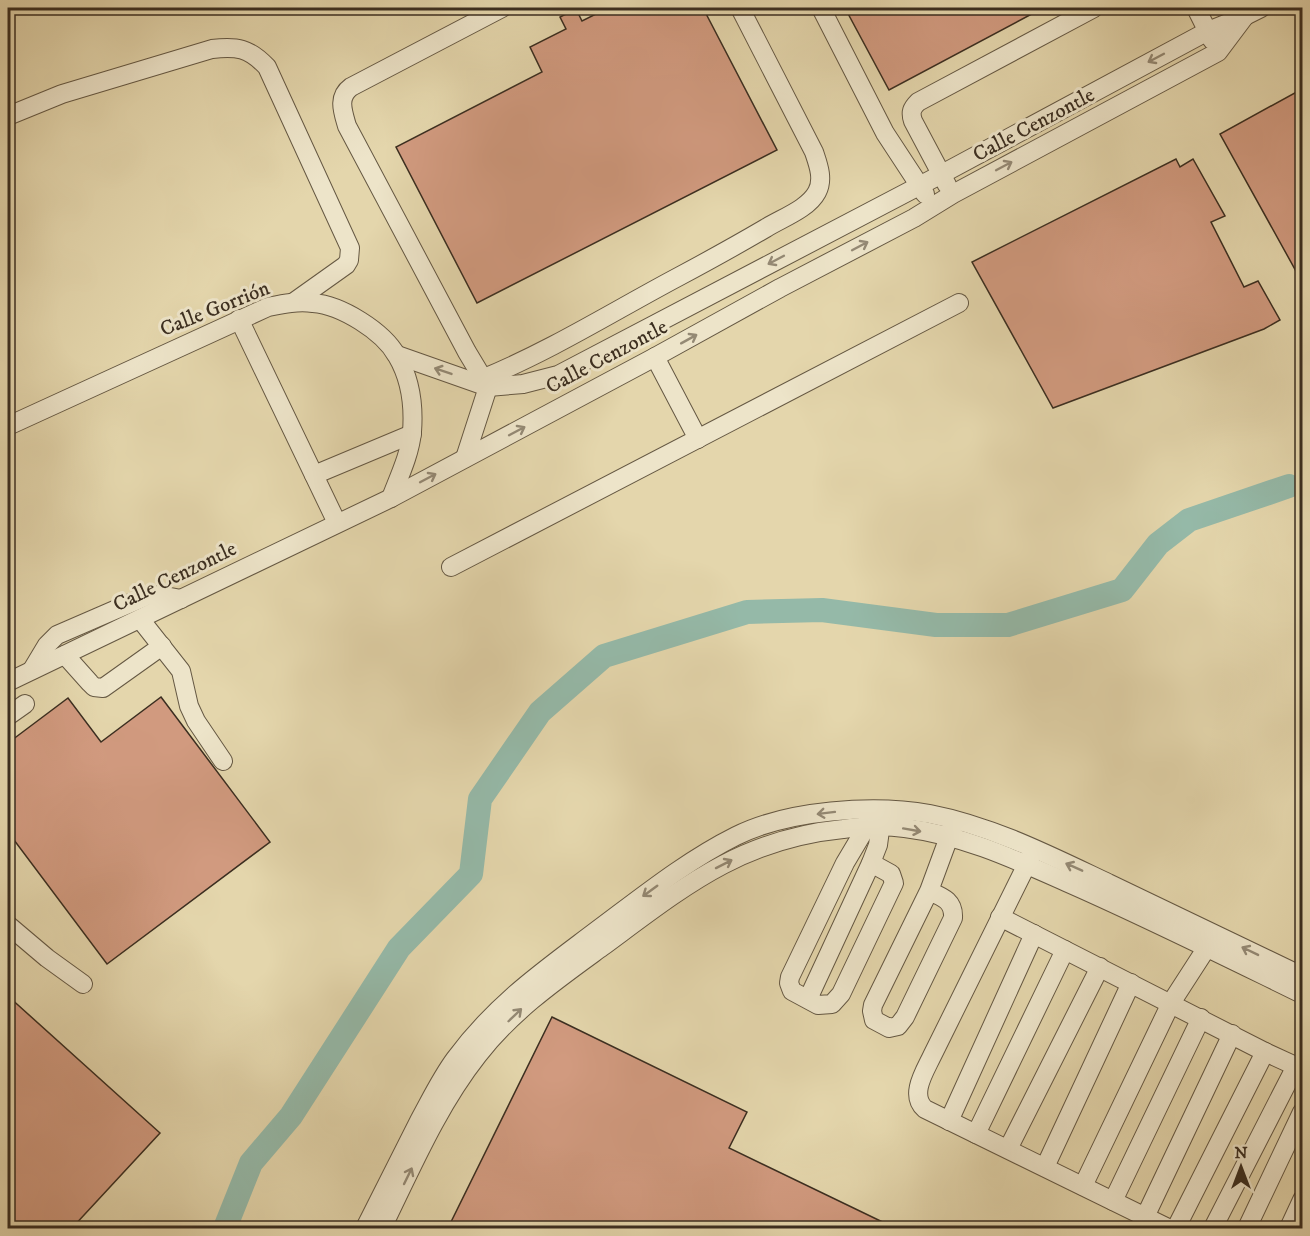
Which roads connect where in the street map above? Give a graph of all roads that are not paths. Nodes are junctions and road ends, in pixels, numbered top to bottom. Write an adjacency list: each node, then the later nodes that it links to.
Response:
1 (502, 8): 20 (street)
2 (740, 8): 20 (street)
3 (821, 8): 12 (street)
4 (1094, 8): 11 (street)
5 (1196, 8): 8 (street)
6 (1262, 8): 7 (street, Calle Cenzontle)
7 (1245, 16): 8 (street, Calle Cenzontle); 9 (street)
8 (1208, 31): 9 (street); 11 (street, Calle Cenzontle, one-way to 11)
9 (1218, 52): 13 (street, Calle Cenzontle, one-way to 9)
10 (8, 116): 15 (street)
11 (940, 175): 12 (street, Calle Cenzontle); 13 (street)
12 (918, 185): 14 (street); 20 (street, Calle Cenzontle, one-way to 20)
13 (953, 194): 14 (street, Calle Cenzontle)
14 (934, 205): 19 (street, Calle Cenzontle, one-way to 14)
15 (294, 302): 17 (street, Calle Gorrión); 18 (street, Calle Gorrión)
16 (959, 303): 23 (street)
17 (239, 319): 21 (street, Calle Gorrión); 25 (street)
18 (397, 355): 20 (street, Calle Cenzontle, one-way to 18); 22 (street, Calle Gorrión)
19 (655, 357): 23 (street); 24 (street, Calle Cenzontle, one-way to 19)
20 (486, 382): 24 (street)
21 (8, 426)
22 (412, 434): 25 (street); 26 (street, Calle Gorrión)
23 (698, 440): 28 (street)
24 (465, 458): 26 (street, Calle Cenzontle, one-way to 24)
25 (314, 475): 27 (street)
26 (391, 498): 27 (street, Calle Cenzontle)
27 (337, 523): 29 (street, Calle Cenzontle)
28 (451, 567)
29 (181, 599): 30 (street, Calle Cenzontle); 33 (street)
30 (140, 619): 31 (street); 32 (street, Calle Cenzontle)
31 (162, 646): 32 (street); 37 (street)
32 (64, 655): 33 (street, Calle Cenzontle)
33 (32, 670): 34 (street, Calle Cenzontle)
34 (8, 682)
35 (25, 704): 36 (street)
36 (8, 716)
37 (224, 760)
38 (875, 818): 39 (street); 41 (street); 53 (street); 68 (street, one-way to 68); 69 (street, one-way to 38)
39 (952, 828): 40 (street); 42 (street)
40 (1030, 857): 43 (street); 46 (street)
41 (871, 863): 53 (street); 53 (street)
42 (929, 891): 42 (street)
43 (1000, 917): 45 (street); 60 (street)
44 (8, 925): 51 (street)
45 (1034, 934): 47 (street); 60 (street)
46 (1211, 941): 49 (street, one-way to 46); 52 (street); 54 (street)
47 (1065, 950): 48 (street); 61 (street)
48 (1100, 967): 50 (street); 62 (street)
49 (1302, 976)
50 (1131, 983): 54 (street); 63 (street)
51 (83, 984)
52 (1302, 994)
53 (808, 999)
54 (1171, 1003): 55 (street); 64 (street)
55 (1201, 1018): 56 (street); 66 (street)
56 (1232, 1034): 57 (street); 67 (street)
57 (1265, 1052): 58 (street); 71 (street)
58 (1299, 1067): 72 (street)
59 (1302, 1112): 73 (street)
60 (949, 1120): 61 (street)
61 (976, 1134): 62 (street)
62 (1008, 1149): 63 (street)
63 (1045, 1167): 64 (street)
64 (1083, 1186): 66 (street)
65 (1302, 1200): 74 (street)
66 (1113, 1201): 67 (street)
67 (1145, 1217): 70 (street)
68 (365, 1228)
69 (382, 1228)
70 (1168, 1228)
71 (1176, 1228)
72 (1213, 1228)
73 (1247, 1228)
74 (1289, 1228)

